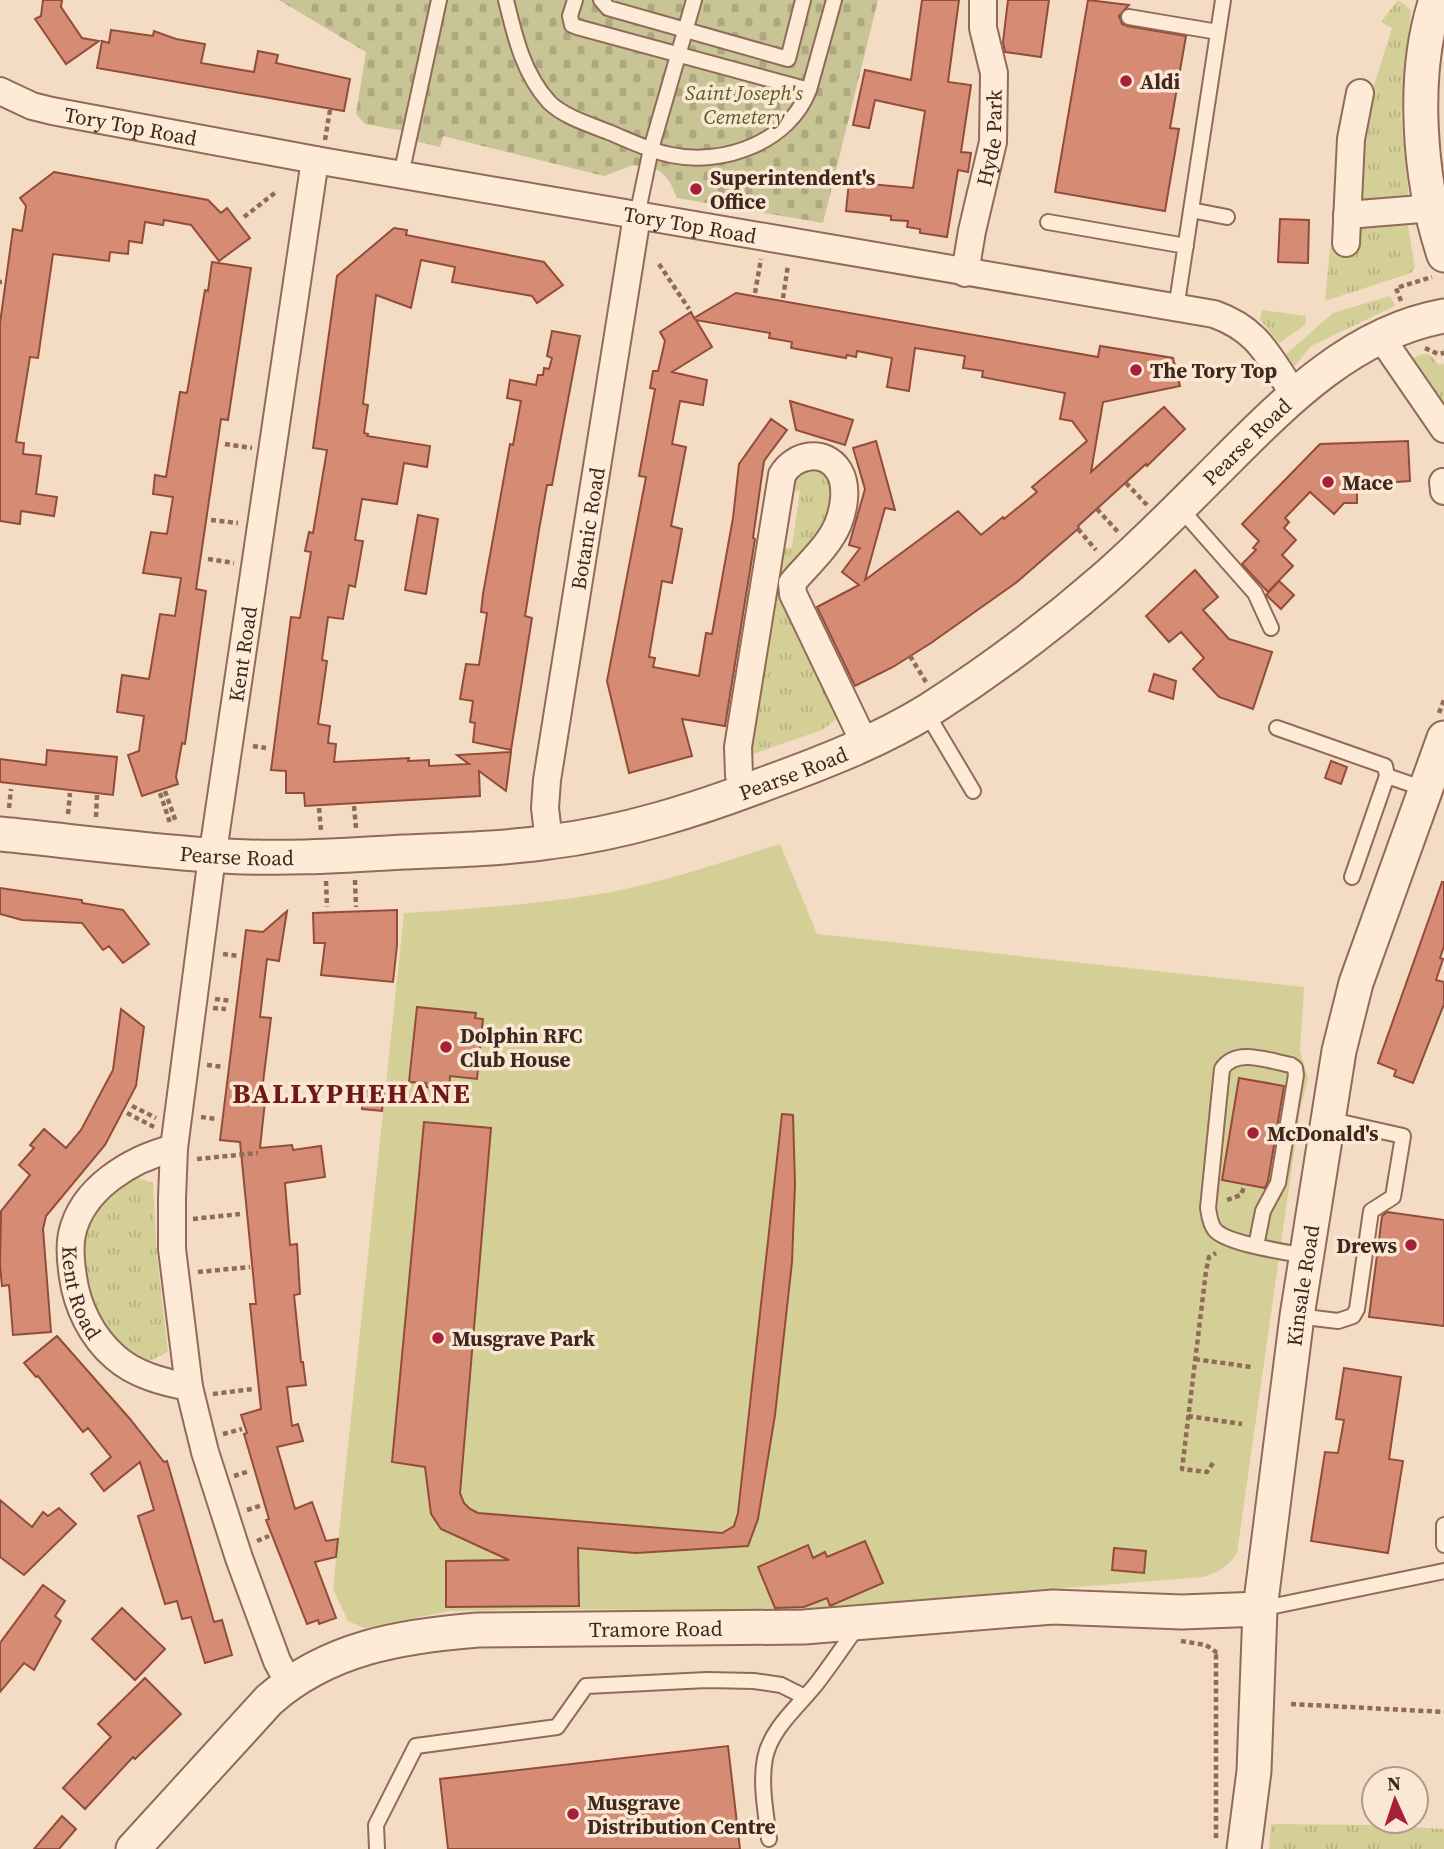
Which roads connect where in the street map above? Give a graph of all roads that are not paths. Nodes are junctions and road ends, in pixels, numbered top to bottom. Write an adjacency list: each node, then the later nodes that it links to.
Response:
1 (439, 0): 22 (lane)
2 (506, 0): 20 (lane)
3 (575, 0): 14 (lane)
4 (601, 0): 12 (lane)
5 (694, 0): 12 (lane)
6 (803, 0): 12 (lane)
7 (834, 0): 15 (lane)
8 (983, 0): 32 (street, Hyde Park)
9 (1223, 0): 13 (lane)
10 (1436, 0): 23 (street)
11 (1129, 17): 13 (lane)
12 (685, 31): 14 (lane)
13 (1218, 32): 24 (lane)
14 (678, 55): 15 (lane); 20 (lane)
15 (809, 90): 20 (lane)
16 (0, 91): 18 (street, Tory Top Road)
17 (1360, 93): 25 (street)
18 (52, 111): 19 (street, Tory Top Road); 21 (street, Tory Top Road)
19 (0, 115)
20 (651, 149): 26 (lane)
21 (315, 160): 22 (street, Tory Top Road); 52 (street, Kent Road)
22 (401, 174): 26 (street, Tory Top Road)
23 (1433, 208): 25 (street); 31 (street)
24 (1192, 210): 27 (lane); 30 (lane)
25 (1347, 215): 29 (street)
26 (637, 216): 32 (street, Tory Top Road); 51 (street, Botanic Road)
27 (1227, 216)
28 (1048, 222): 30 (lane)
29 (1346, 243)
30 (1186, 246): 33 (lane)
31 (1444, 255)
32 (965, 273): 33 (street, Tory Top Road)
33 (1176, 309): 36 (street, Tory Top Road)
34 (1444, 316): 35 (street, Pearse Road)
35 (1380, 336): 36 (street, Pearse Road); 37 (street)
36 (1294, 394): 38 (street, Pearse Road)
37 (1444, 429)
38 (1180, 508): 41 (lane); 42 (street, Pearse Road)
39 (765, 579): 40 (street); 40 (street); 49 (street)
40 (792, 583): 45 (street)
41 (1271, 628)
42 (926, 712): 45 (street, Pearse Road); 48 (lane)
43 (1277, 728): 46 (lane)
44 (1444, 738): 47 (street, Kinsale Road)
45 (865, 744): 49 (street, Pearse Road)
46 (1387, 776): 47 (lane); 53 (lane)
47 (1434, 778): 54 (street, Kinsale Road)
48 (972, 791)
49 (745, 792): 51 (street, Pearse Road)
50 (4, 821): 52 (street, Pearse Road)
51 (549, 842): 52 (street, Pearse Road)
52 (212, 856): 55 (street, Kent Road)
53 (1352, 877)
54 (1327, 1119): 57 (street, Kinsale Road); 58 (lane)
55 (174, 1146): 59 (street, Kent Road); 59 (street, Kent Road)
56 (1249, 1244): 56 (lane); 57 (lane)
57 (1306, 1256): 58 (street, Kinsale Road)
58 (1297, 1316): 63 (street, Kinsale Road)
59 (197, 1391): 65 (street, Kent Road)
60 (1444, 1525): 61 (lane)
61 (1444, 1545)
62 (1444, 1571): 63 (lane)
63 (1260, 1609): 64 (street, Tramore Road); 68 (street, Kinsale Road)
64 (860, 1622): 65 (street, Tramore Road); 66 (lane)
65 (289, 1683): 69 (street, Tramore Road)
66 (805, 1697): 67 (lane); 70 (lane)
67 (769, 1839)
68 (1230, 1844)
69 (133, 1849)
70 (377, 1849)

